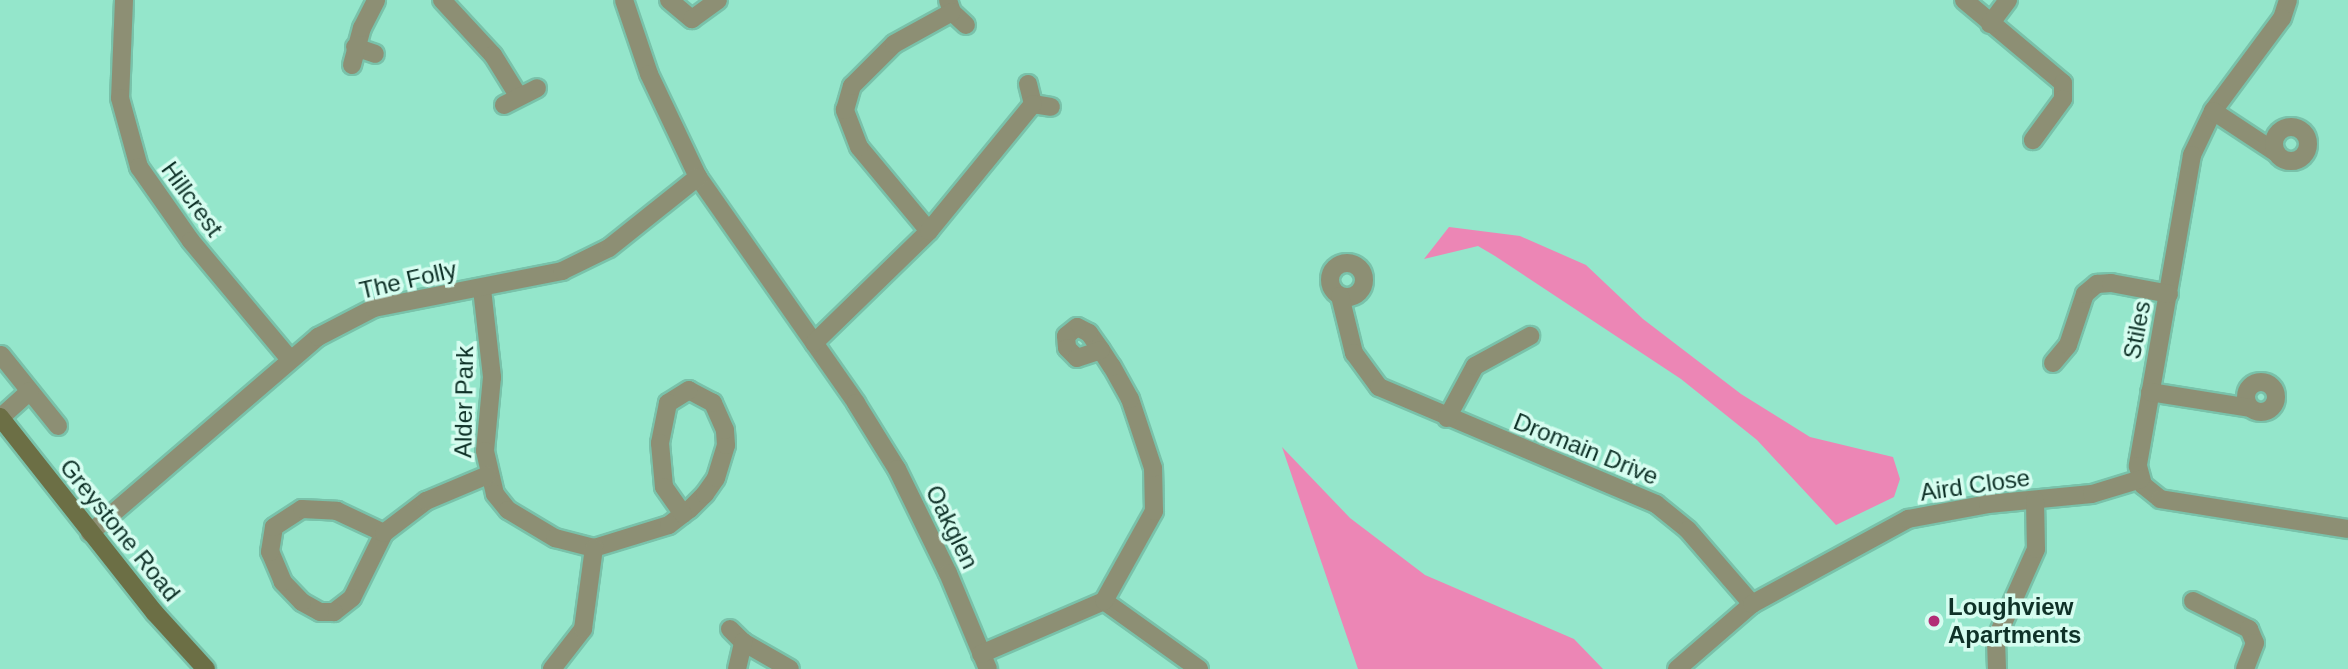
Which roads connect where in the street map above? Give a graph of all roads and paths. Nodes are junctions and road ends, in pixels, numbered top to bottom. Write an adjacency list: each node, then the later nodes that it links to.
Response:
1 (124, 0): 28 (street, Hillcrest)
2 (376, 0): 13 (street)
3 (442, 0): 15 (street)
4 (624, 0): 19 (street)
5 (669, 0): 6 (street)
6 (718, 0)
7 (1964, 0): 11 (street)
8 (2008, 0): 11 (street)
9 (2288, 0): 16 (street, Stiles)
10 (950, 6): 12 (street); 20 (street)
11 (1990, 24): 17 (street)
12 (966, 25)
13 (375, 54)
14 (1028, 84): 20 (street)
15 (537, 88)
16 (2213, 111): 18 (street); 22 (street, Stiles)
17 (2033, 140)
18 (2275, 152)
19 (698, 177): 21 (street, The Folly); 25 (street)
20 (929, 231): 25 (street)
21 (482, 289): 28 (street, The Folly); 36 (street, Alder Park)
22 (2169, 294): 29 (street); 31 (street, Stiles)
23 (1340, 296): 34 (street, Dromain Drive)
24 (1530, 336): 34 (street)
25 (814, 342): 49 (street, Oakglen)
26 (1101, 350): 44 (street)
27 (1, 355): 30 (street)
28 (289, 358): 41 (street, The Folly)
29 (2053, 363)
30 (30, 391): 33 (street); 35 (street)
31 (2150, 392): 32 (street); 37 (street, Stiles)
32 (2250, 408)
33 (0, 417): 41 (main road, Greystone Road)
34 (1447, 418): 46 (street, Dromain Drive)
35 (58, 426)
36 (488, 475): 42 (street, Alder Park); 43 (street, Alder Park)
37 (2140, 479): 38 (street, Aird Close); 40 (street)
38 (2035, 500): 46 (street, Aird Close); 56 (street)
39 (683, 514): 39 (street, Alder Park); 43 (street, Alder Park)
40 (2348, 529)
41 (90, 533): 50 (main road, Greystone Road)
42 (384, 533): 42 (street, Alder Park)
43 (594, 548): 51 (street)
44 (1104, 601): 49 (street, Oakglen); 54 (street)
45 (2193, 601): 57 (street)
46 (1752, 604): 55 (street, Aird Close)
47 (730, 629): 48 (street)
48 (743, 642): 52 (street); 53 (street)
49 (985, 662)
50 (206, 669)
51 (552, 669)
52 (737, 669)
53 (790, 669)
54 (1199, 669)
55 (1677, 669)
56 (1997, 669)
57 (2245, 669)

